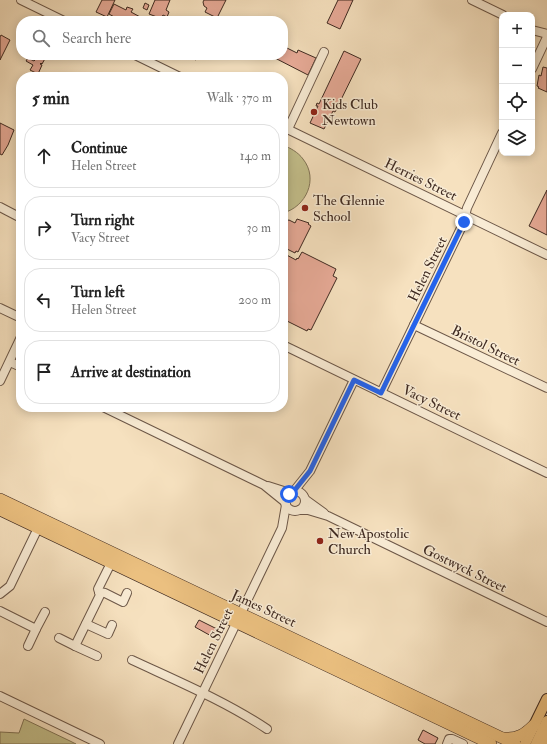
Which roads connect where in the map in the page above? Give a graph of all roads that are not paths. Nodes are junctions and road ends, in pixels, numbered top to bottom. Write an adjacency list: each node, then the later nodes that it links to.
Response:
1 (21, 0): 4 (street)
2 (472, 0): 3 (street)
3 (499, 13)
4 (54, 16)
5 (535, 31): 6 (street)
6 (547, 36): 9 (street)
7 (324, 52): 11 (street)
8 (144, 60): 10 (street)
9 (535, 62)
10 (170, 72)
11 (288, 122)
12 (288, 129): 16 (street, Herries Street)
13 (499, 139): 16 (street, Helen Street)
14 (0, 207): 15 (street)
15 (16, 215)
16 (465, 215): 17 (street, Herries Street); 20 (street, Helen Street)
17 (547, 255)
18 (0, 308): 19 (street)
19 (16, 316)
20 (414, 325): 27 (street, Bristol Street); 28 (street, Helen Street)
21 (288, 347): 25 (street, Vacy Street)
22 (16, 348): 23 (street)
23 (10, 362): 24 (street); 26 (street)
24 (16, 365)
25 (354, 380): 28 (street, Vacy Street); 30 (street)
26 (0, 381)
27 (547, 388)
28 (381, 393): 31 (street, Vacy Street)
29 (113, 412): 32 (street)
30 (310, 471): 33 (street); 34 (street)
31 (547, 473)
32 (264, 486): 33 (street); 36 (street)
33 (292, 492): 34 (street); 36 (street)
34 (305, 498): 38 (street); 39 (street, Gostwyck Street)
35 (0, 499): 48 (highway, James Street)
36 (286, 504): 38 (street); 41 (street, Helen Street)
37 (0, 510): 40 (highway, James Street)
38 (298, 511): 39 (street, Gostwyck Street); 41 (street, Helen Street)
39 (328, 516): 49 (street, Gostwyck Street)
40 (38, 528): 42 (highway, James Street); 45 (street)
41 (282, 528): 48 (street, Helen Street)
42 (111, 563): 43 (street); 48 (highway, James Street)
43 (99, 592): 44 (street); 50 (street)
44 (127, 593)
45 (0, 594)
46 (0, 611): 52 (street)
47 (45, 612): 52 (street)
48 (239, 618): 58 (street, Helen Street); 63 (highway, James Street)
49 (547, 622)
50 (86, 624): 51 (street); 55 (street)
51 (112, 624)
52 (36, 629): 54 (street)
53 (59, 638): 55 (street)
54 (28, 646)
55 (75, 646): 56 (street)
56 (97, 656)
57 (132, 660): 58 (street)
58 (202, 693): 62 (street); 65 (street, Helen Street)
59 (0, 696): 64 (street)
60 (547, 699): 61 (main road)
61 (541, 725): 63 (highway); 69 (main road); 70 (main road); 71 (highway)
62 (267, 729)
63 (495, 741): 68 (highway, James Street)
64 (100, 744)
65 (178, 744)
66 (447, 744): 67 (street)
67 (463, 744)
68 (514, 744)
69 (525, 744)
70 (536, 744)
71 (542, 744)

